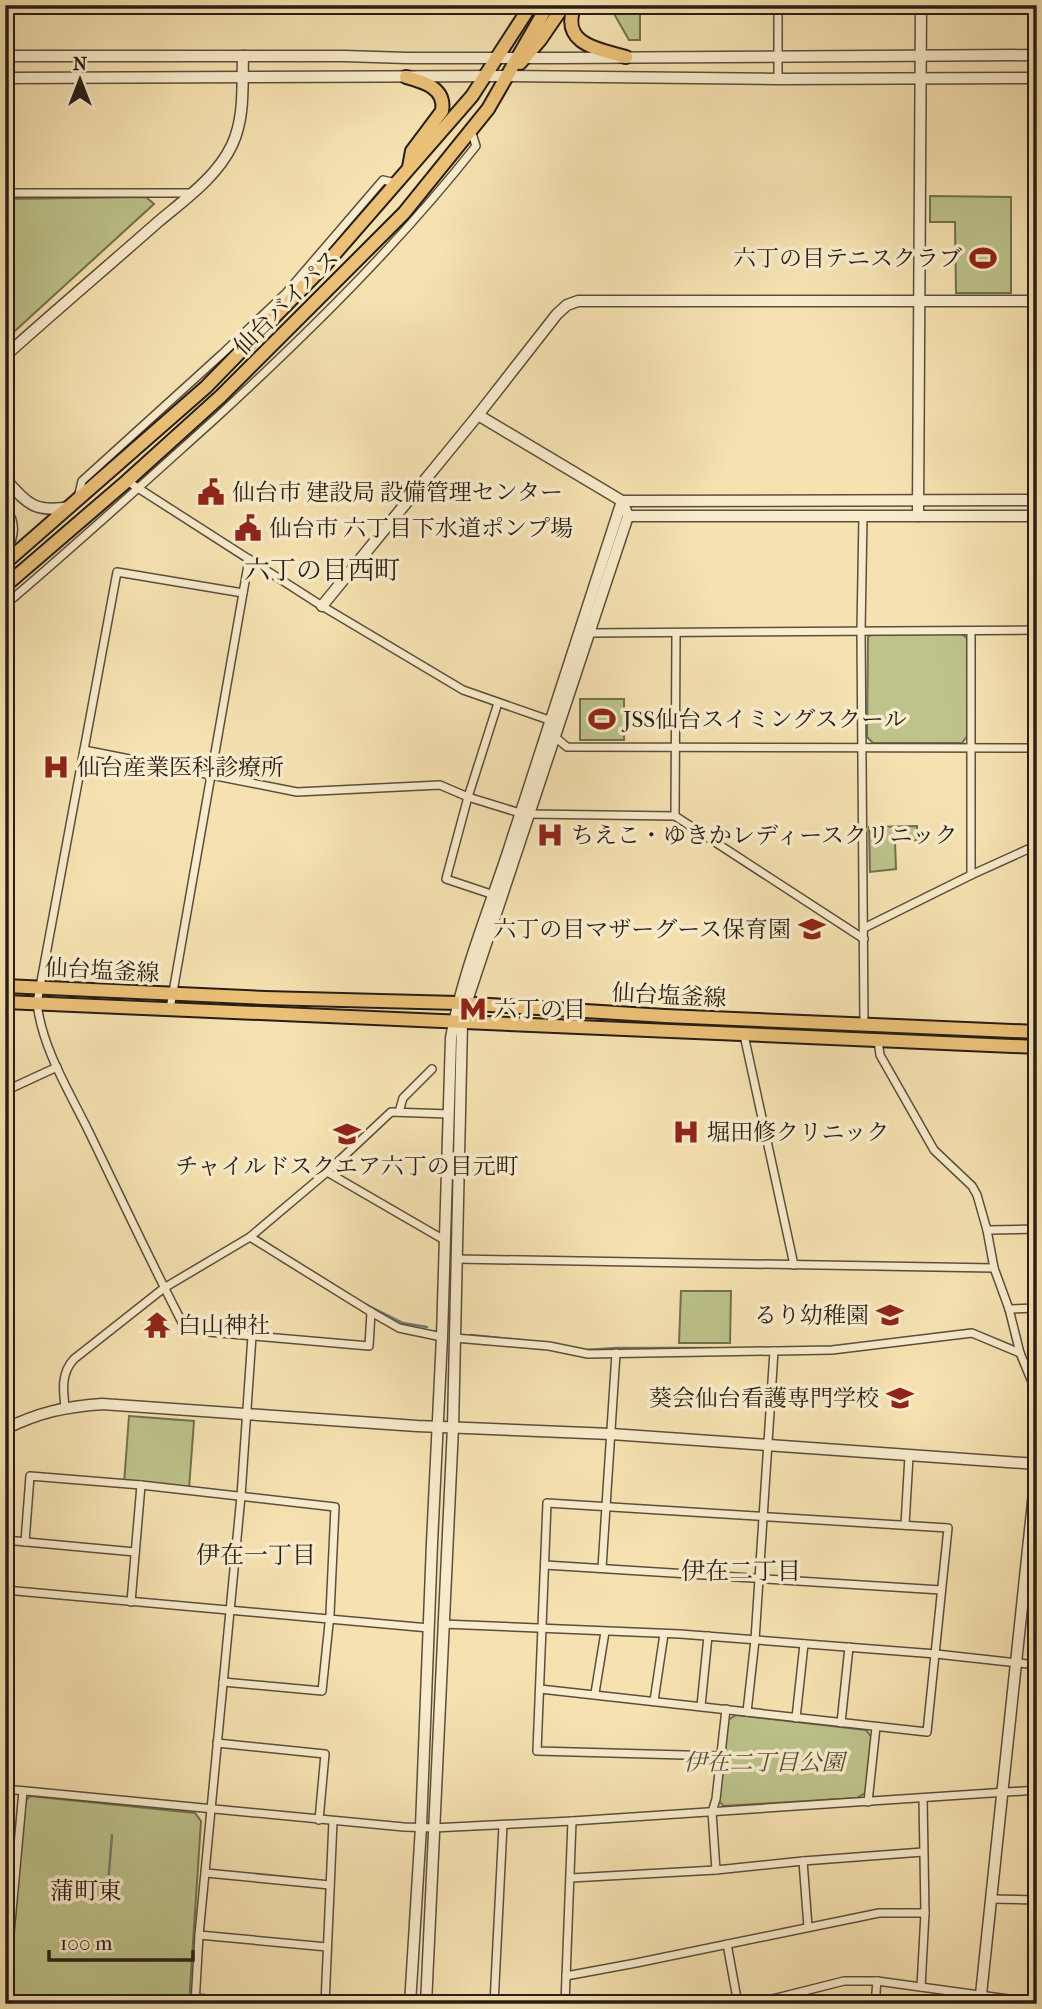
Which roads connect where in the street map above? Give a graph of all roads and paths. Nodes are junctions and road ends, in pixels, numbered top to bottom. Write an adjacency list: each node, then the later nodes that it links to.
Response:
1 (531, 5): 13 (main road, 仙台バイパス)
2 (548, 5): 14 (main road)
3 (564, 5): 14 (main road)
4 (575, 5): 12 (main road)
5 (778, 5): 7 (street)
6 (920, 5): 8 (street)
7 (778, 55): 8 (street); 12 (street); 22 (street)
8 (921, 55): 9 (street); 20 (street)
9 (1037, 55)
10 (243, 56): 11 (street); 13 (street); 19 (street)
11 (5, 57)
12 (626, 57): 14 (street)
13 (496, 58): 14 (street); 15 (main road, 仙台バイパス)
14 (521, 58): 16 (main road, 仙台バイパス)
15 (485, 76): 16 (street); 17 (street); 24 (main road, 仙台バイパス)
16 (508, 76): 22 (street); 23 (main road, 仙台バイパス)
17 (406, 77): 19 (street); 24 (main road)
18 (5, 78): 19 (street)
19 (243, 78): 25 (street)
20 (921, 78): 21 (street); 22 (street); 27 (street)
21 (1037, 78)
22 (778, 79)
23 (471, 130): 32 (main road, 仙台バイパス); 33 (street)
24 (408, 170): 37 (main road, 仙台バイパス)
25 (192, 192): 26 (street); 29 (street)
26 (5, 193)
27 (918, 301): 28 (street); 30 (street); 34 (street)
28 (1037, 301)
29 (5, 356)
30 (478, 415): 36 (street); 49 (street)
31 (5, 479): 37 (street)
32 (127, 481): 33 (street); 46 (main road, 仙台バイパス)
33 (139, 488): 44 (street); 48 (street)
34 (918, 500): 35 (street); 36 (street); 41 (street)
35 (1037, 500)
36 (622, 501): 39 (street); 56 (street)
37 (73, 505): 45 (main road, 仙台バイパス)
38 (5, 510): 43 (street)
39 (628, 516): 40 (street); 53 (street)
40 (863, 516): 41 (street); 51 (street)
41 (918, 516): 42 (street)
42 (1037, 516)
43 (5, 551)
44 (249, 559): 47 (street); 49 (street)
45 (5, 563)
46 (5, 586)
47 (243, 593): 62 (street); 63 (street)
48 (5, 605)
49 (322, 606): 55 (street)
50 (1037, 630): 52 (street)
51 (862, 631): 52 (street); 54 (street); 59 (street)
52 (971, 631): 60 (street)
53 (589, 633): 54 (street); 57 (street)
54 (676, 633): 58 (street)
55 (498, 703): 56 (street); 64 (street)
56 (549, 720): 57 (street); 65 (street)
57 (554, 736): 58 (street); 65 (street)
58 (676, 747): 59 (street); 66 (street)
59 (863, 747): 60 (street); 71 (street)
60 (971, 748): 61 (street); 69 (street)
61 (1037, 748)
62 (84, 750): 63 (street); 74 (street)
63 (211, 775): 64 (street); 75 (street)
64 (468, 797): 65 (street); 70 (street)
65 (524, 813): 66 (street); 70 (street); 78 (street)
66 (675, 816): 72 (street)
67 (1036, 845): 68 (street); 69 (street)
68 (1037, 857)
69 (971, 875): 71 (street)
70 (494, 895): 78 (street)
71 (864, 928): 72 (street)
72 (864, 939): 81 (street)
73 (5, 986): 74 (main road, 仙台塩釜線)
74 (40, 988): 75 (main road, 仙台塩釜線); 77 (street)
75 (173, 994): 78 (main road, 仙台塩釜線); 79 (street)
76 (5, 1002): 77 (main road, 仙台塩釜線)
77 (37, 1003): 79 (main road, 仙台塩釜線); 86 (street)
78 (462, 1003): 80 (street); 81 (main road, 仙台塩釜線)
79 (170, 1009): 80 (main road, 仙台塩釜線)
80 (458, 1022): 83 (main road, 仙台塩釜線); 90 (street); 96 (street)
81 (864, 1025): 82 (main road, 仙台塩釜線)
82 (1037, 1032)
83 (744, 1035): 84 (main road, 仙台塩釜線); 97 (street)
84 (878, 1041): 85 (main road, 仙台塩釜線); 93 (street)
85 (1037, 1047)
86 (57, 1067): 88 (street); 99 (street)
87 (432, 1069): 89 (street)
88 (5, 1091)
89 (399, 1112): 90 (street); 91 (street)
90 (449, 1114): 95 (street)
91 (327, 1172): 94 (street); 95 (street)
92 (1037, 1228): 93 (street)
93 (987, 1230): 98 (street)
94 (250, 1237): 99 (street); 102 (street)
95 (446, 1241): 104 (street)
96 (456, 1259): 97 (street); 105 (street)
97 (794, 1265): 98 (street)
98 (994, 1268): 101 (street)
99 (164, 1288): 103 (street); 111 (street)
100 (1037, 1308): 101 (street)
101 (1009, 1309): 108 (street)
102 (371, 1312): 103 (street); 104 (street)
103 (251, 1336): 112 (street)
104 (442, 1337): 113 (street)
105 (455, 1338): 107 (street); 114 (street)
106 (774, 1351): 107 (street); 108 (street); 117 (street)
107 (616, 1353): 116 (street)
108 (1020, 1353): 109 (street)
109 (1035, 1380): 110 (street)
110 (1037, 1394)
111 (65, 1407): 112 (street); 115 (street)
112 (247, 1414): 113 (street); 120 (street)
113 (438, 1427): 114 (street); 136 (street)
114 (453, 1427): 116 (street); 135 (street)
115 (5, 1429)
116 (611, 1434): 117 (street); 121 (street)
117 (769, 1446): 118 (street); 122 (street)
118 (909, 1456): 123 (street); 145 (street)
119 (141, 1486): 120 (street); 125 (street); 126 (street)
120 (241, 1496): 133 (street); 134 (street)
121 (606, 1506): 122 (street); 127 (street); 128 (street)
122 (764, 1516): 123 (street); 129 (street)
123 (905, 1525): 131 (street)
124 (5, 1540): 125 (street)
125 (25, 1542): 126 (street)
126 (135, 1552): 132 (street)
127 (545, 1565): 128 (street); 137 (street)
128 (602, 1568): 129 (street)
129 (759, 1578): 131 (street); 141 (street)
130 (5, 1590): 132 (street)
131 (941, 1590): 144 (street)
132 (131, 1602): 133 (street)
133 (229, 1611): 134 (street); 147 (street)
134 (329, 1619): 136 (street); 147 (street)
135 (443, 1624): 137 (street); 172 (street)
136 (429, 1628): 171 (street)
137 (542, 1629): 138 (street); 148 (street)
138 (605, 1632): 139 (street); 149 (street)
139 (664, 1634): 140 (street); 150 (street)
140 (708, 1636): 141 (street); 151 (street)
141 (755, 1640): 142 (street); 153 (street)
142 (804, 1644): 143 (street); 154 (street)
143 (849, 1647): 144 (street); 155 (street)
144 (936, 1654): 145 (street); 156 (street)
145 (1017, 1663): 146 (street); 162 (street)
146 (1037, 1665)
147 (223, 1682): 157 (street)
148 (540, 1689): 149 (street); 158 (street)
149 (595, 1693): 150 (street)
150 (654, 1701): 151 (street)
151 (701, 1706): 152 (street)
152 (726, 1709): 153 (street); 158 (street)
153 (747, 1712): 154 (street)
154 (796, 1718): 155 (street)
155 (841, 1723): 156 (street)
156 (876, 1727): 164 (street)
157 (217, 1743): 165 (street); 167 (street)
158 (721, 1756): 166 (street)
159 (5, 1789): 161 (street)
160 (1037, 1790): 162 (street)
161 (23, 1791): 165 (street); 175 (street)
162 (1001, 1793): 163 (street); 181 (street)
163 (923, 1798): 164 (street); 173 (street)
164 (868, 1802): 166 (street)
165 (212, 1810): 167 (street); 178 (street)
166 (712, 1812): 169 (street); 177 (street)
167 (319, 1820): 168 (street)
168 (333, 1821): 171 (street); 180 (street)
169 (572, 1821): 170 (street); 179 (street)
170 (503, 1825): 172 (street); 200 (street)
171 (421, 1828): 172 (street); 198 (street)
172 (433, 1828): 199 (street)
173 (923, 1852): 176 (street); 183 (street)
174 (5, 1854): 175 (street)
175 (16, 1855): 189 (street)
176 (803, 1861): 177 (street); 184 (street)
177 (716, 1870): 179 (street)
178 (206, 1873): 180 (street); 185 (street)
179 (571, 1878): 188 (street)
180 (330, 1885): 187 (street)
181 (991, 1899): 182 (street); 193 (street)
182 (1037, 1900)
183 (925, 1913): 184 (street); 191 (street)
184 (808, 1927): 186 (street)
185 (199, 1936): 187 (street); 194 (street)
186 (727, 1944): 188 (street); 202 (street)
187 (327, 1947): 197 (street)
188 (566, 1976): 201 (street)
189 (6, 1981): 192 (street)
190 (877, 1981): 191 (street); 203 (street); 204 (street)
191 (921, 1987): 193 (street)
192 (5, 1988)
193 (980, 2000): 195 (street)
194 (195, 2001): 196 (street)
195 (1037, 2003)
196 (263, 2004)
197 (325, 2004)
198 (410, 2004)
199 (426, 2004)
200 (494, 2004)
201 (565, 2004)
202 (738, 2004)
203 (753, 2004)
204 (875, 2004)

